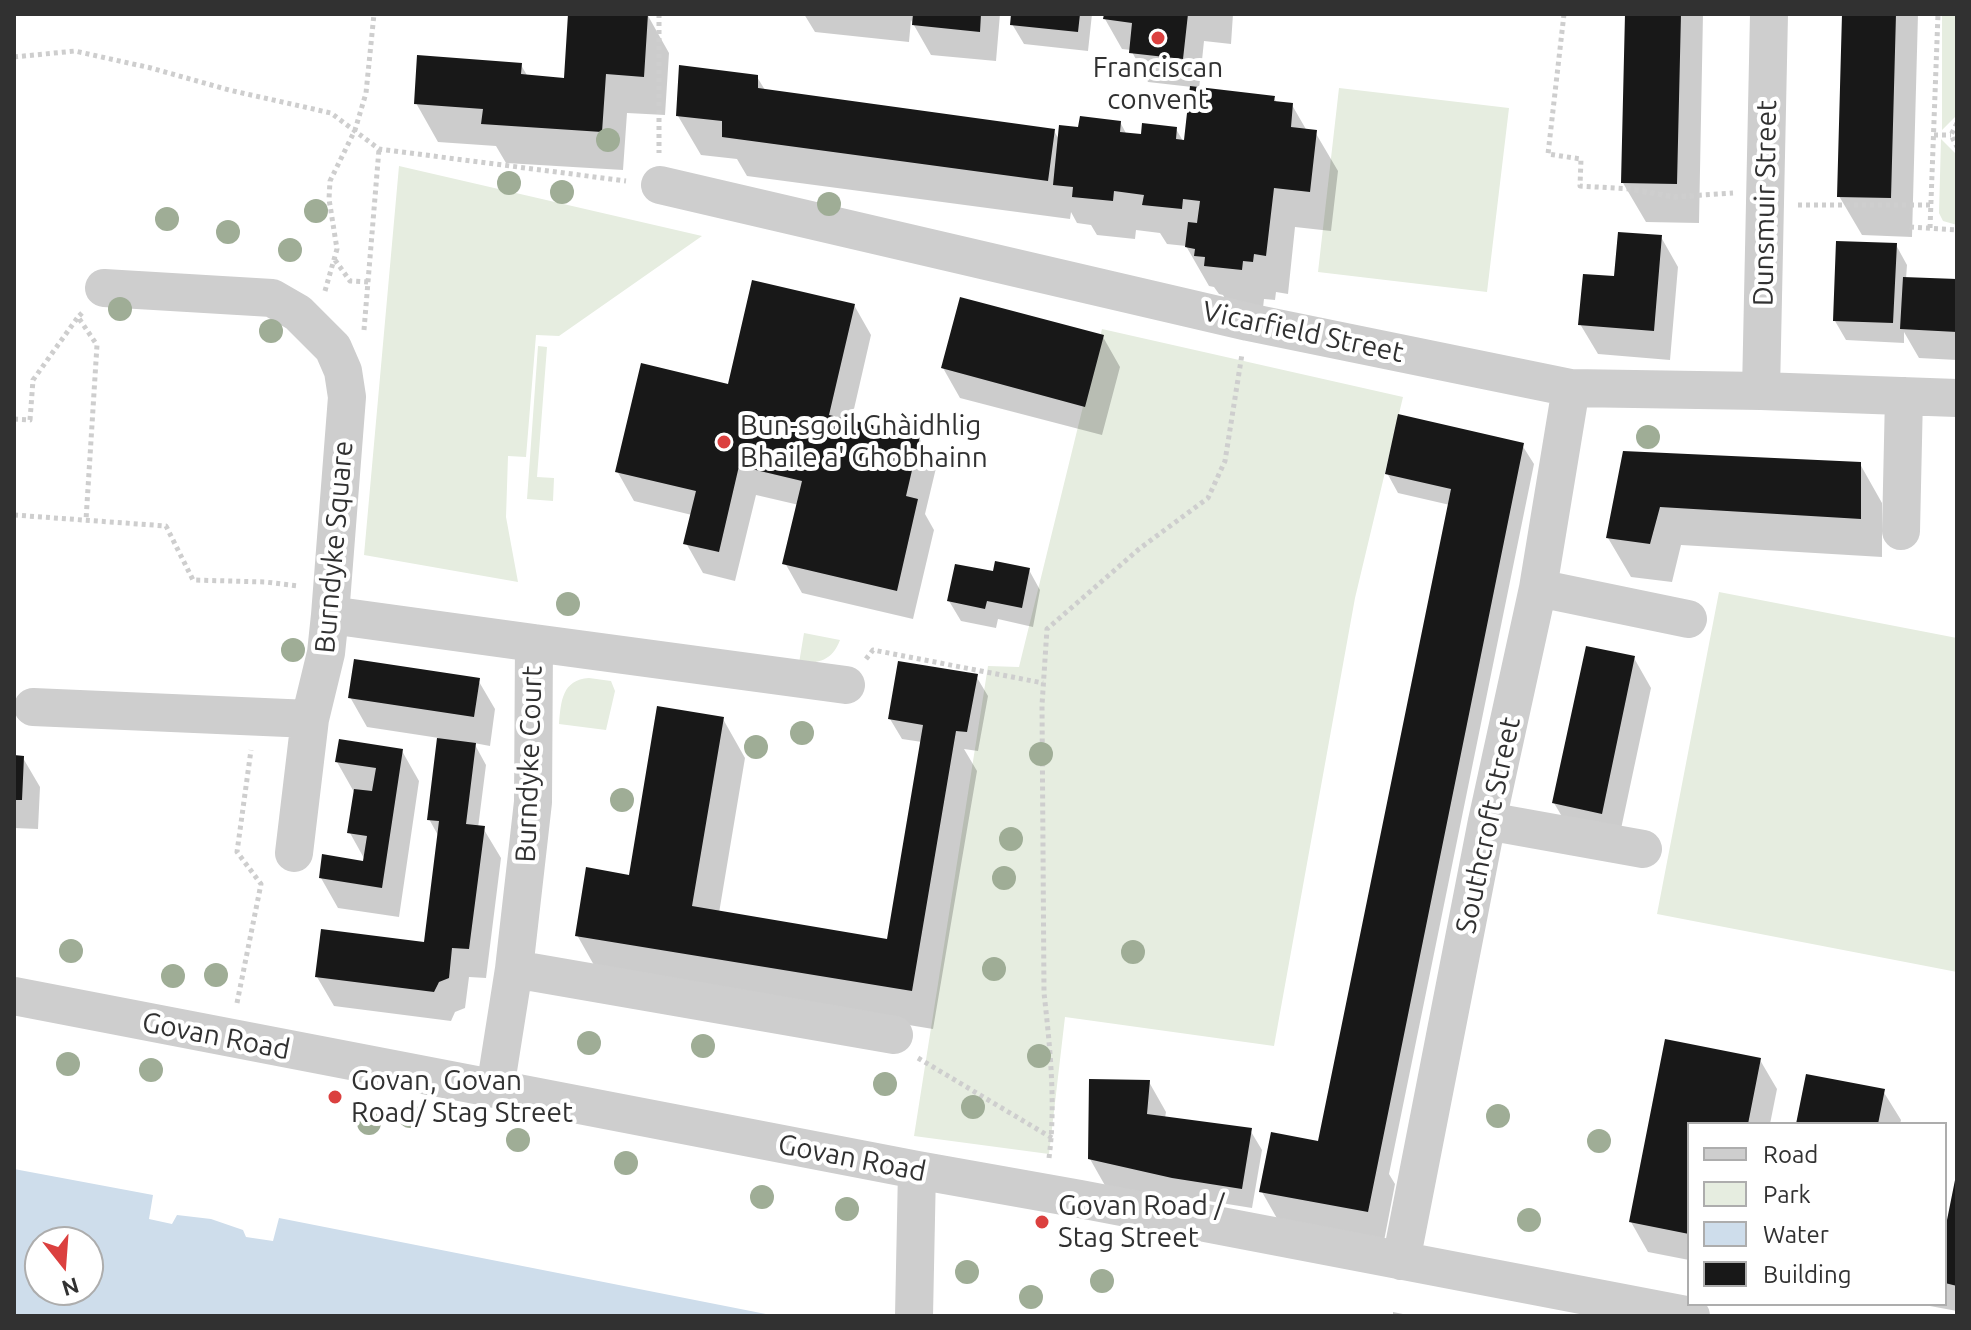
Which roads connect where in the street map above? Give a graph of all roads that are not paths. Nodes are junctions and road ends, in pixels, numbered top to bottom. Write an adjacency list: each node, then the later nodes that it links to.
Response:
1 (1769, 14): 5 (street, Dunsmuir Street)
2 (660, 185): 4 (street, Vicarfield Street)
3 (104, 288): 10 (street, Burndyke Square)
4 (1571, 388): 5 (street, Vicarfield Street); 9 (street, Southcroft Street)
5 (1761, 391): 6 (street, Vicarfield Street)
6 (1904, 396): 7 (street, Vicarfield Street); 8 (street)
7 (1957, 398)
8 (1901, 531)
9 (1538, 588): 11 (street); 16 (street, Southcroft Street)
10 (331, 602): 12 (street, Burndyke Court); 15 (street, Burndyke Square)
11 (1688, 619)
12 (534, 643): 13 (street); 19 (street, Burndyke Court)
13 (846, 685)
14 (33, 707): 15 (street)
15 (310, 719): 18 (street, Burndyke Square)
16 (1487, 821): 17 (street); 24 (street, Southcroft Street)
17 (1643, 849)
18 (294, 853)
19 (514, 969): 21 (street); 22 (street, Burndyke Court)
20 (14, 996): 22 (street, Govan Road)
21 (894, 1035)
22 (495, 1089): 23 (street, Govan Road)
23 (917, 1170): 24 (street, Govan Road); 25 (street)
24 (1401, 1261): 26 (street, Govan Road)
25 (914, 1316)
26 (1691, 1316)

